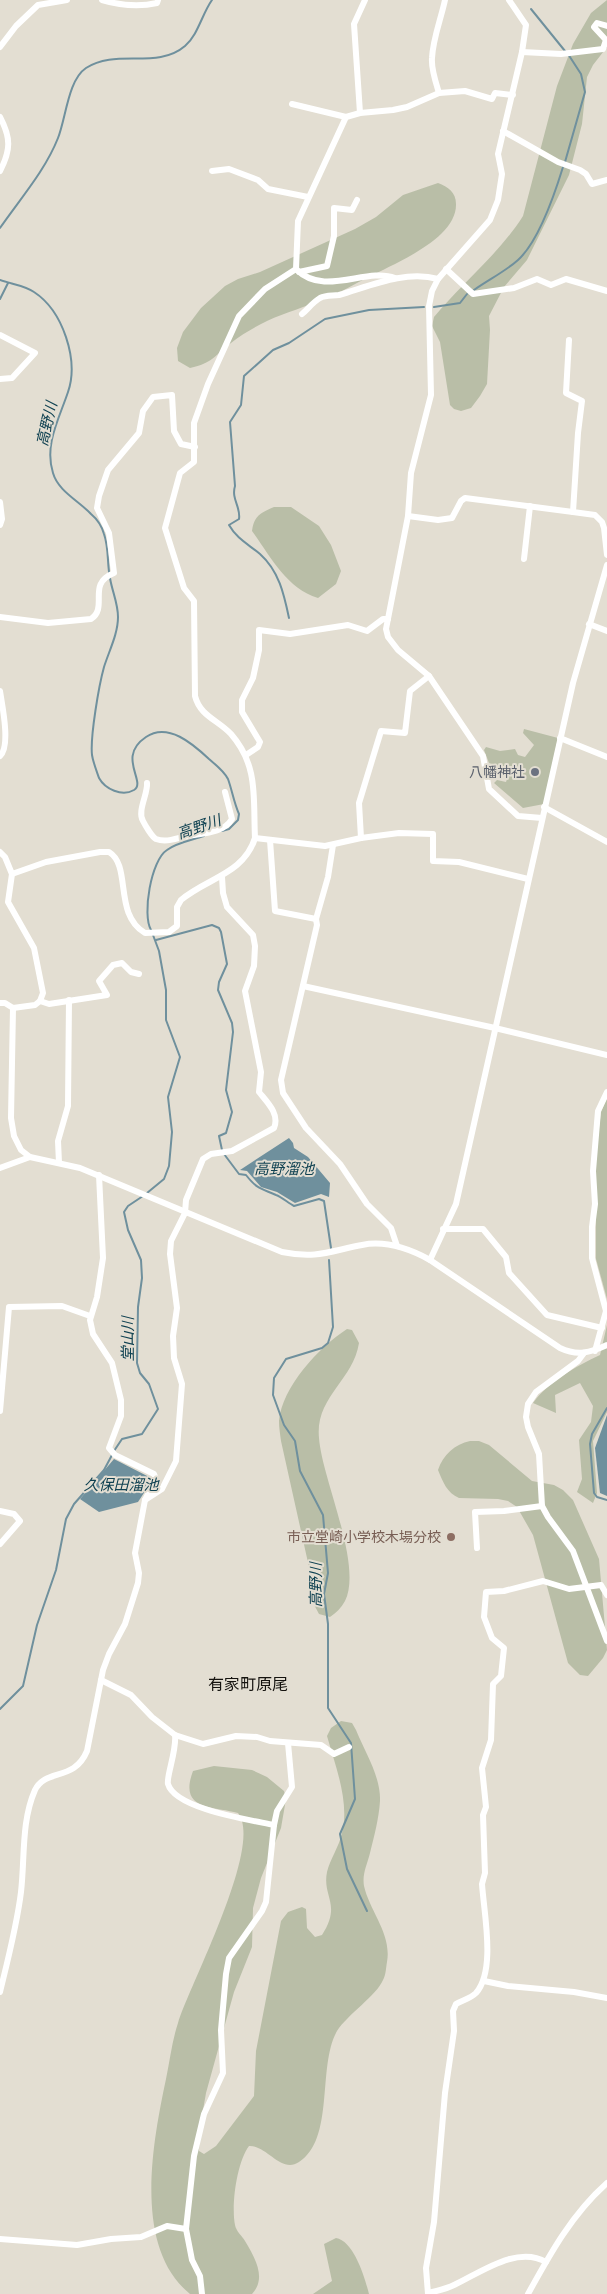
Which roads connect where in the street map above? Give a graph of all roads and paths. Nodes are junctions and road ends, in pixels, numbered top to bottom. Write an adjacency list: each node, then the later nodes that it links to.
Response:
1 (67, 0): 7 (street)
2 (102, 0): 3 (street)
3 (158, 0)
4 (365, 0): 14 (street)
5 (445, 0): 11 (street)
6 (509, 0): 10 (street)
7 (38, 2): 9 (street)
8 (607, 26): 10 (street)
9 (0, 48)
10 (522, 52): 12 (street)
11 (439, 93): 12 (street); 14 (street)
12 (513, 95): 17 (street)
13 (292, 104): 16 (street)
14 (360, 112): 16 (street)
15 (0, 117): 18 (street)
16 (346, 117): 21 (street)
17 (503, 131): 20 (street); 23 (street)
18 (0, 171)
19 (212, 171): 21 (street)
20 (607, 180)
21 (308, 197): 24 (street)
22 (357, 200): 24 (street)
23 (446, 269): 25 (street); 27 (street)
24 (298, 270): 26 (street); 32 (street)
25 (438, 278): 26 (street); 36 (street)
26 (396, 279): 28 (street)
27 (607, 291)
28 (302, 314)
29 (0, 335): 31 (street)
30 (569, 340): 35 (street)
31 (0, 379)
32 (195, 447): 41 (street); 49 (street)
33 (0, 502): 37 (street)
34 (530, 506): 35 (street); 36 (street); 39 (street)
35 (573, 512): 38 (street)
36 (408, 516): 42 (street)
37 (0, 525)
38 (607, 555)
39 (524, 559)
40 (607, 565): 43 (street)
41 (0, 617)
42 (388, 619): 45 (street); 49 (street)
43 (589, 624): 44 (street); 48 (street)
44 (607, 631)
45 (429, 676): 55 (street); 57 (street)
46 (0, 691): 47 (street)
47 (1, 710): 50 (street)
48 (560, 738): 51 (street); 54 (street)
49 (246, 755): 56 (street)
50 (0, 756)
51 (607, 757)
52 (148, 783): 53 (street)
53 (224, 792)
54 (544, 807): 55 (street); 59 (street)
55 (542, 818): 64 (street)
56 (256, 838): 58 (street); 63 (street)
57 (361, 838): 60 (street); 64 (street)
58 (270, 840): 60 (street); 65 (street)
59 (607, 842)
60 (333, 845): 65 (street)
61 (0, 852): 62 (street)
62 (12, 874): 63 (street); 69 (street)
63 (222, 877): 79 (street)
64 (528, 879): 72 (street)
65 (316, 919): 67 (street)
66 (139, 974): 68 (street)
67 (303, 986): 72 (street); 81 (street)
68 (69, 1000): 69 (street); 76 (street)
69 (40, 1001): 71 (street)
70 (0, 1003): 71 (street)
71 (13, 1008): 75 (street)
72 (495, 1028): 73 (street); 80 (street)
73 (607, 1055)
74 (607, 1092): 84 (street)
75 (30, 1157): 76 (street); 77 (street)
76 (59, 1162): 78 (street)
77 (0, 1168)
78 (99, 1176): 79 (street); 83 (street)
79 (185, 1213): 81 (street); 89 (street)
80 (443, 1229): 82 (street); 84 (street)
81 (397, 1246): 82 (street)
82 (430, 1260): 87 (street)
83 (90, 1316): 88 (street); 89 (street)
84 (602, 1328): 86 (street)
85 (606, 1346): 86 (street)
86 (595, 1351): 87 (street)
87 (584, 1353): 90 (street)
88 (0, 1411)
89 (144, 1500): 97 (street)
90 (542, 1506): 93 (street); 94 (street)
91 (0, 1511): 92 (street)
92 (0, 1544)
93 (477, 1548)
94 (586, 1587): 95 (street); 96 (street); 102 (street)
95 (607, 1595)
96 (607, 1641)
97 (101, 1680): 98 (street); 103 (street)
98 (175, 1735): 99 (street); 101 (street)
99 (288, 1743): 100 (street); 101 (street)
100 (349, 1747)
101 (274, 1824): 106 (street)
102 (484, 1981): 104 (street); 110 (street)
103 (0, 1992)
104 (607, 1998)
105 (607, 2183): 108 (street)
106 (186, 2229): 107 (street); 109 (street)
107 (0, 2240)
108 (546, 2262): 110 (street); 111 (street)
109 (202, 2294)
110 (428, 2294)
111 (528, 2294)

